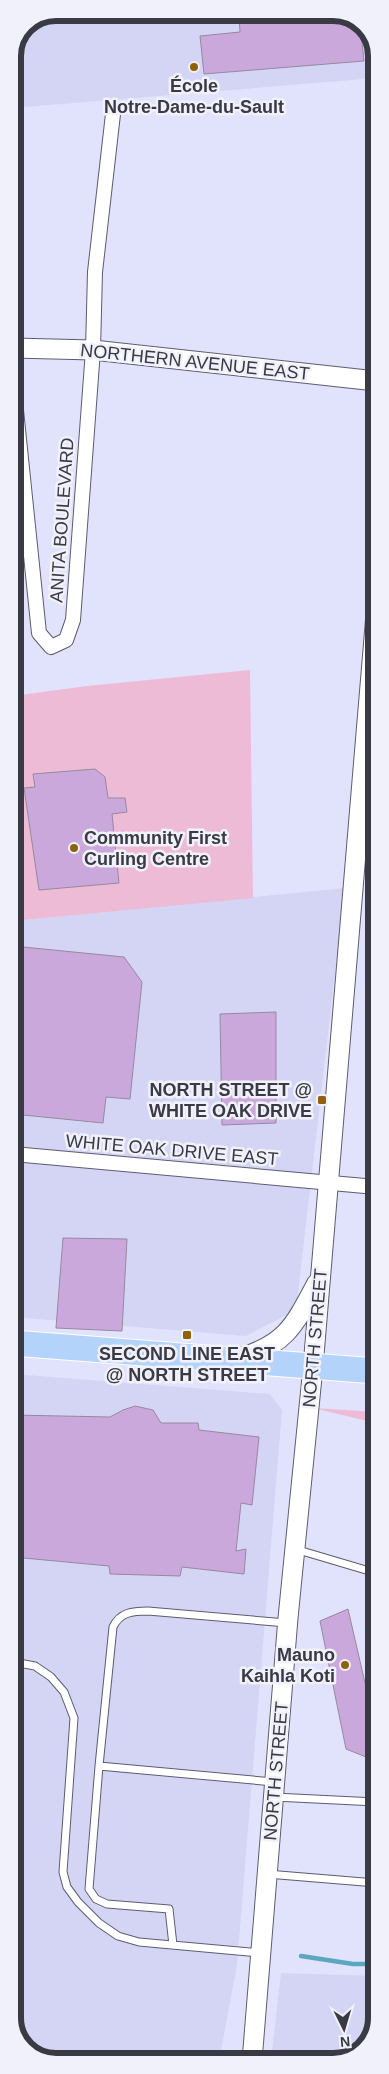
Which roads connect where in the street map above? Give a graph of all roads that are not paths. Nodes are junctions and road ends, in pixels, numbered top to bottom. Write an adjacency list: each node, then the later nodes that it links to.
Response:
1 (113, 114): 3 (street, ANITA BOULEVARD)
2 (21, 348): 3 (street, NORTHERN AVENUE EAST)
3 (93, 350): 4 (street, NORTHERN AVENUE EAST); 5 (street, ANITA BOULEVARD)
4 (367, 380)
5 (21, 461)
6 (367, 711): 8 (street, NORTH STREET)
7 (367, 837): 8 (street)
8 (356, 838): 10 (street, NORTH STREET)
9 (22, 1155): 10 (street, WHITE OAK DRIVE EAST)
10 (328, 1184): 11 (street, WHITE OAK DRIVE EAST); 12 (street, NORTH STREET)
11 (368, 1187)
12 (320, 1278): 14 (street); 15 (street, NORTH STREET)
13 (22, 1344): 14 (highway)
14 (231, 1360): 15 (highway)
15 (313, 1366): 16 (highway); 17 (street, NORTH STREET)
16 (368, 1370)
17 (295, 1549): 18 (lane); 19 (street, NORTH STREET)
18 (368, 1571)
19 (288, 1623): 21 (lane); 22 (street, NORTH STREET)
20 (22, 1664): 26 (lane)
21 (99, 1766): 22 (lane); 26 (lane)
22 (274, 1789): 23 (lane); 24 (street, NORTH STREET)
23 (368, 1801)
24 (267, 1874): 25 (lane); 27 (street, NORTH STREET)
25 (368, 1882)
26 (173, 1945): 27 (lane)
27 (261, 1953): 28 (street, NORTH STREET)
28 (253, 2052)

